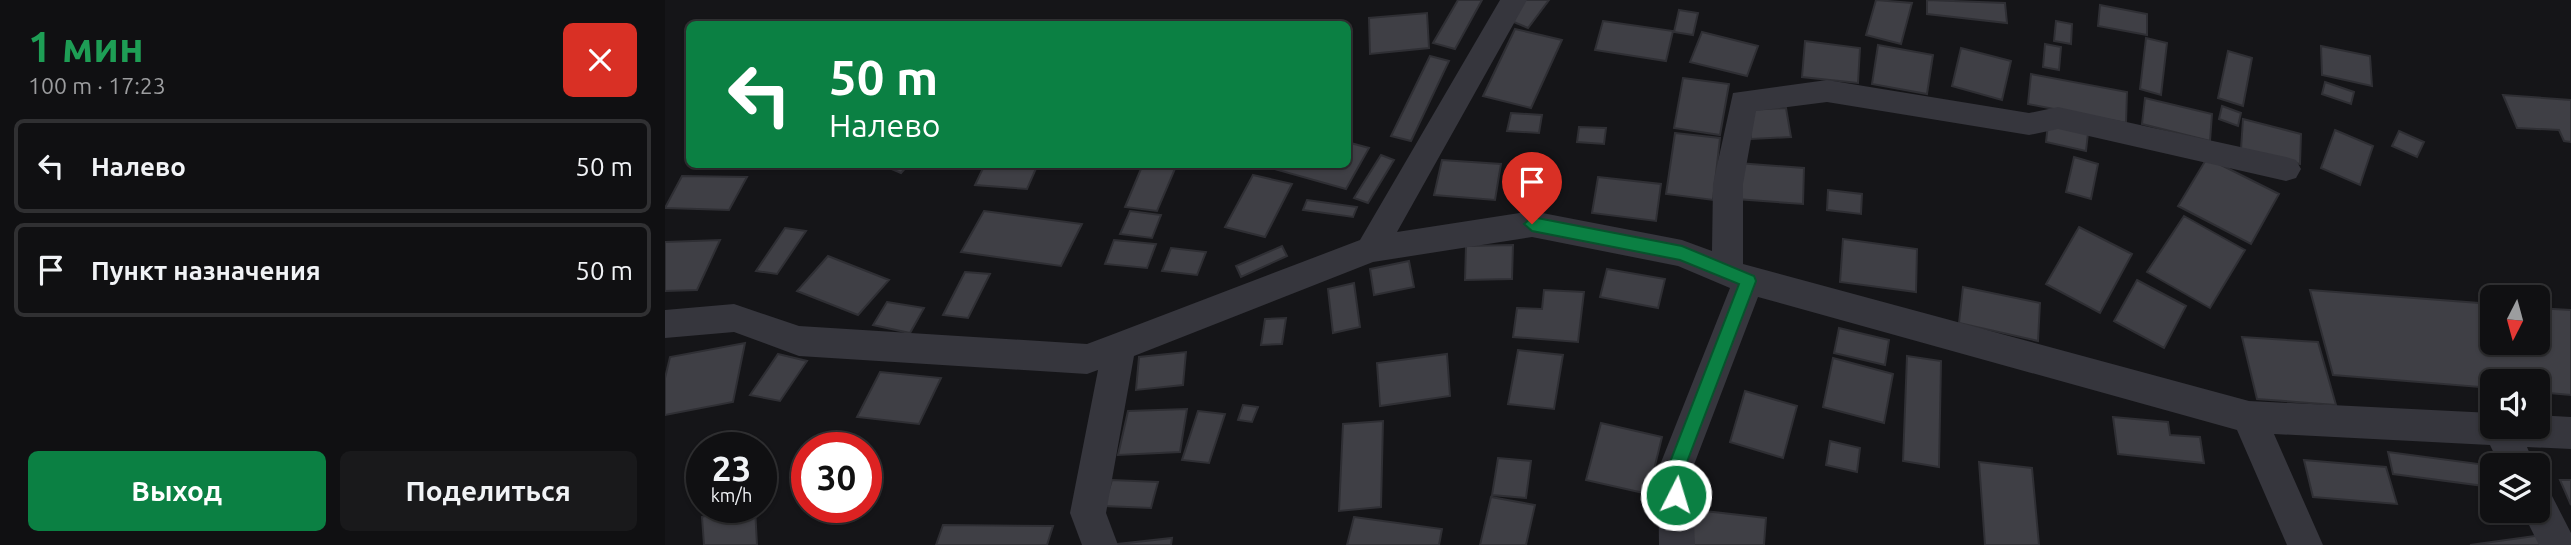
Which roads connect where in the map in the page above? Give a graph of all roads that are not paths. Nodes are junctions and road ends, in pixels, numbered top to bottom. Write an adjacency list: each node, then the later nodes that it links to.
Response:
1 (1514, 0): 3 (street)
2 (2286, 169): 4 (street)
3 (1371, 249): 4 (street); 6 (street)
4 (1737, 276): 7 (street); 13 (street)
5 (665, 324): 6 (street)
6 (1119, 347): 12 (street)
7 (2249, 417): 8 (street); 14 (street)
8 (2480, 429)
9 (2550, 432): 10 (street)
10 (2571, 433)
11 (2547, 523): 15 (street)
12 (1100, 545)
13 (1678, 545)
14 (2305, 545)
15 (2559, 545)

